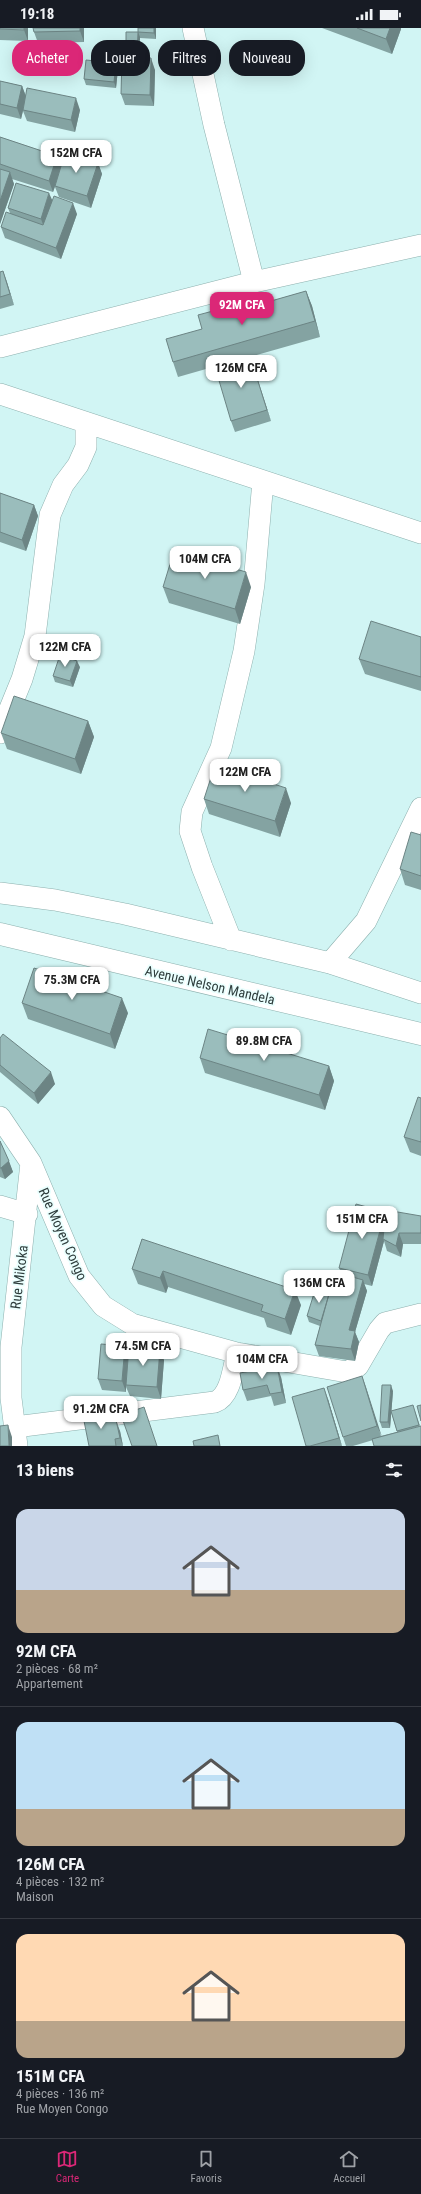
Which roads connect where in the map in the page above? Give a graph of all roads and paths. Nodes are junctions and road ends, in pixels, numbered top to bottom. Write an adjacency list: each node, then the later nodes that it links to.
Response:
1 (193, 28): 3 (street)
2 (421, 245): 3 (street)
3 (254, 282): 4 (street)
4 (0, 347)
5 (0, 394): 6 (street)
6 (86, 422): 7 (street); 9 (street)
7 (263, 481): 8 (street); 13 (street)
8 (421, 534)
9 (0, 733)
10 (421, 808): 14 (street)
11 (0, 892): 13 (street)
12 (0, 934): 16 (street, Avenue Nelson Mandela)
13 (231, 940): 14 (street)
14 (330, 963): 15 (street)
15 (421, 993)
16 (421, 1034)
17 (0, 1117): 18 (street)
18 (31, 1163): 20 (street, Rue Mikoka); 22 (street, Rue Moyen Congo)
19 (0, 1206): 20 (street)
20 (27, 1214): 23 (street, Rue Mikoka)
21 (421, 1314): 22 (street, Rue Moyen Congo)
22 (237, 1352): 24 (street)
23 (5, 1397): 24 (street, Rue Mikoka)
24 (16, 1436)

